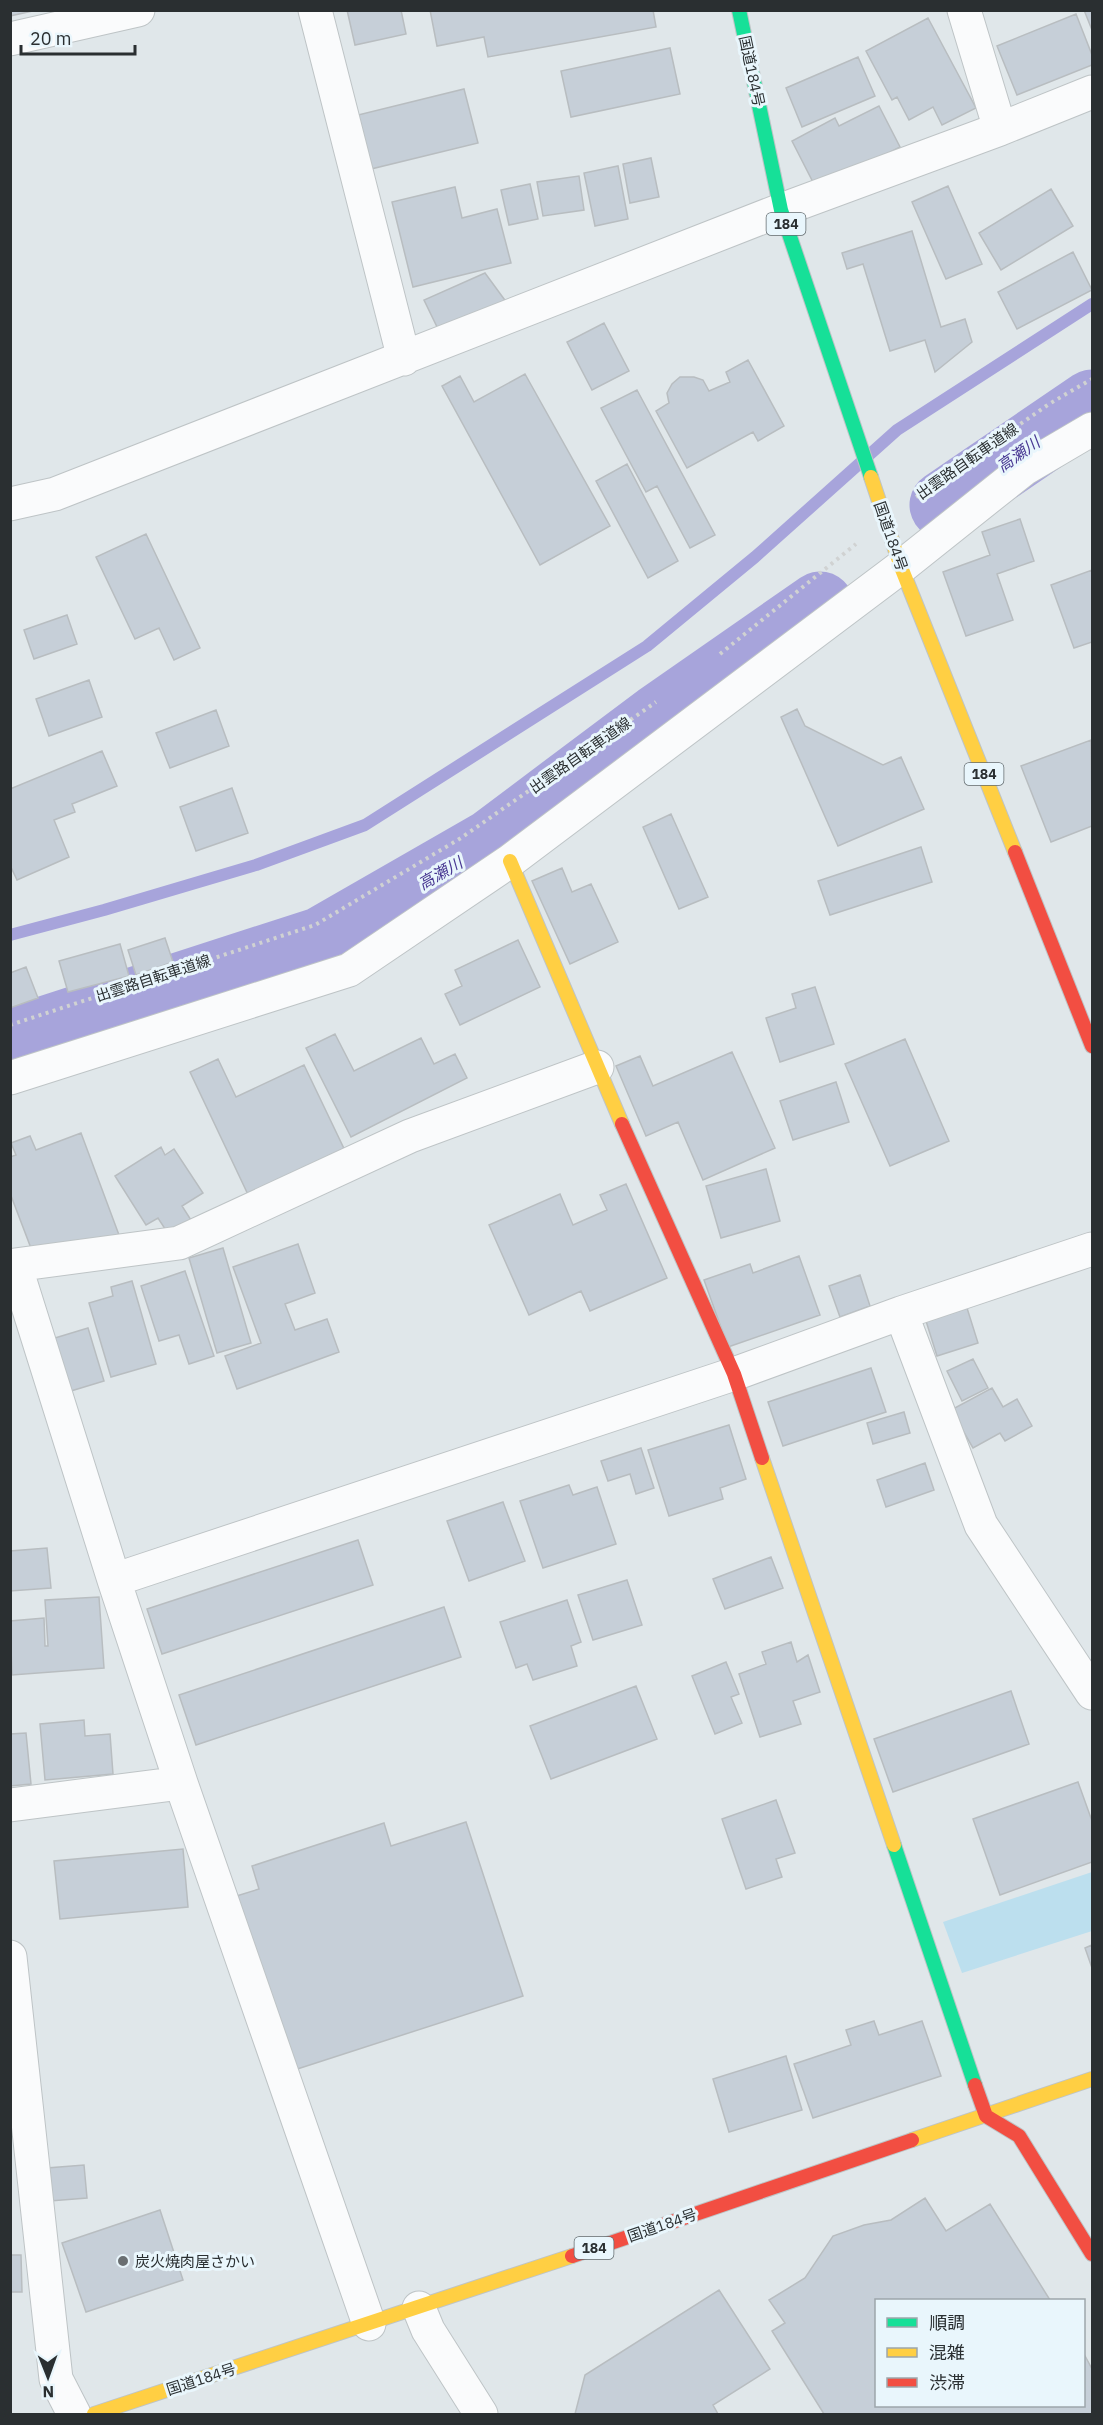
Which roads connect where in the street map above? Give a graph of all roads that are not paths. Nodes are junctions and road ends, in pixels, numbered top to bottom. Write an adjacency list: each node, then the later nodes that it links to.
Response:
1 (138, 10): 5 (street)
2 (315, 10): 9 (street)
3 (739, 10): 8 (main road, 国道184号 / 184)
4 (964, 10): 7 (street)
5 (10, 39)
6 (1092, 92): 7 (street)
7 (1000, 129): 8 (street)
8 (782, 210): 9 (street); 12 (main road, 国道184号 / 184)
9 (404, 359): 11 (street)
10 (1092, 429): 12 (street)
11 (10, 504)
12 (902, 567): 13 (street); 14 (main road, 国道184号 / 184)
13 (510, 861): 15 (main road); 16 (street)
14 (1092, 1046)
15 (597, 1067): 19 (main road); 20 (street)
16 (10, 1078)
17 (1092, 1249): 18 (street)
18 (901, 1313): 19 (street); 21 (street)
19 (735, 1374): 20 (street); 26 (main road)
20 (114, 1580): 22 (street)
21 (1092, 1693)
22 (181, 1783): 23 (street); 29 (street)
23 (10, 1805)
24 (10, 1957): 30 (street)
25 (1092, 2079): 26 (main road, 国道184号 / 184)
26 (986, 2116): 27 (main road); 28 (main road, 国道184号 / 184)
27 (1092, 2254)
28 (419, 2308): 29 (main road, 国道184号 / 184); 32 (street)
29 (369, 2324): 31 (main road, 国道184号 / 184)
30 (74, 2415)
31 (94, 2415)
32 (481, 2415)

